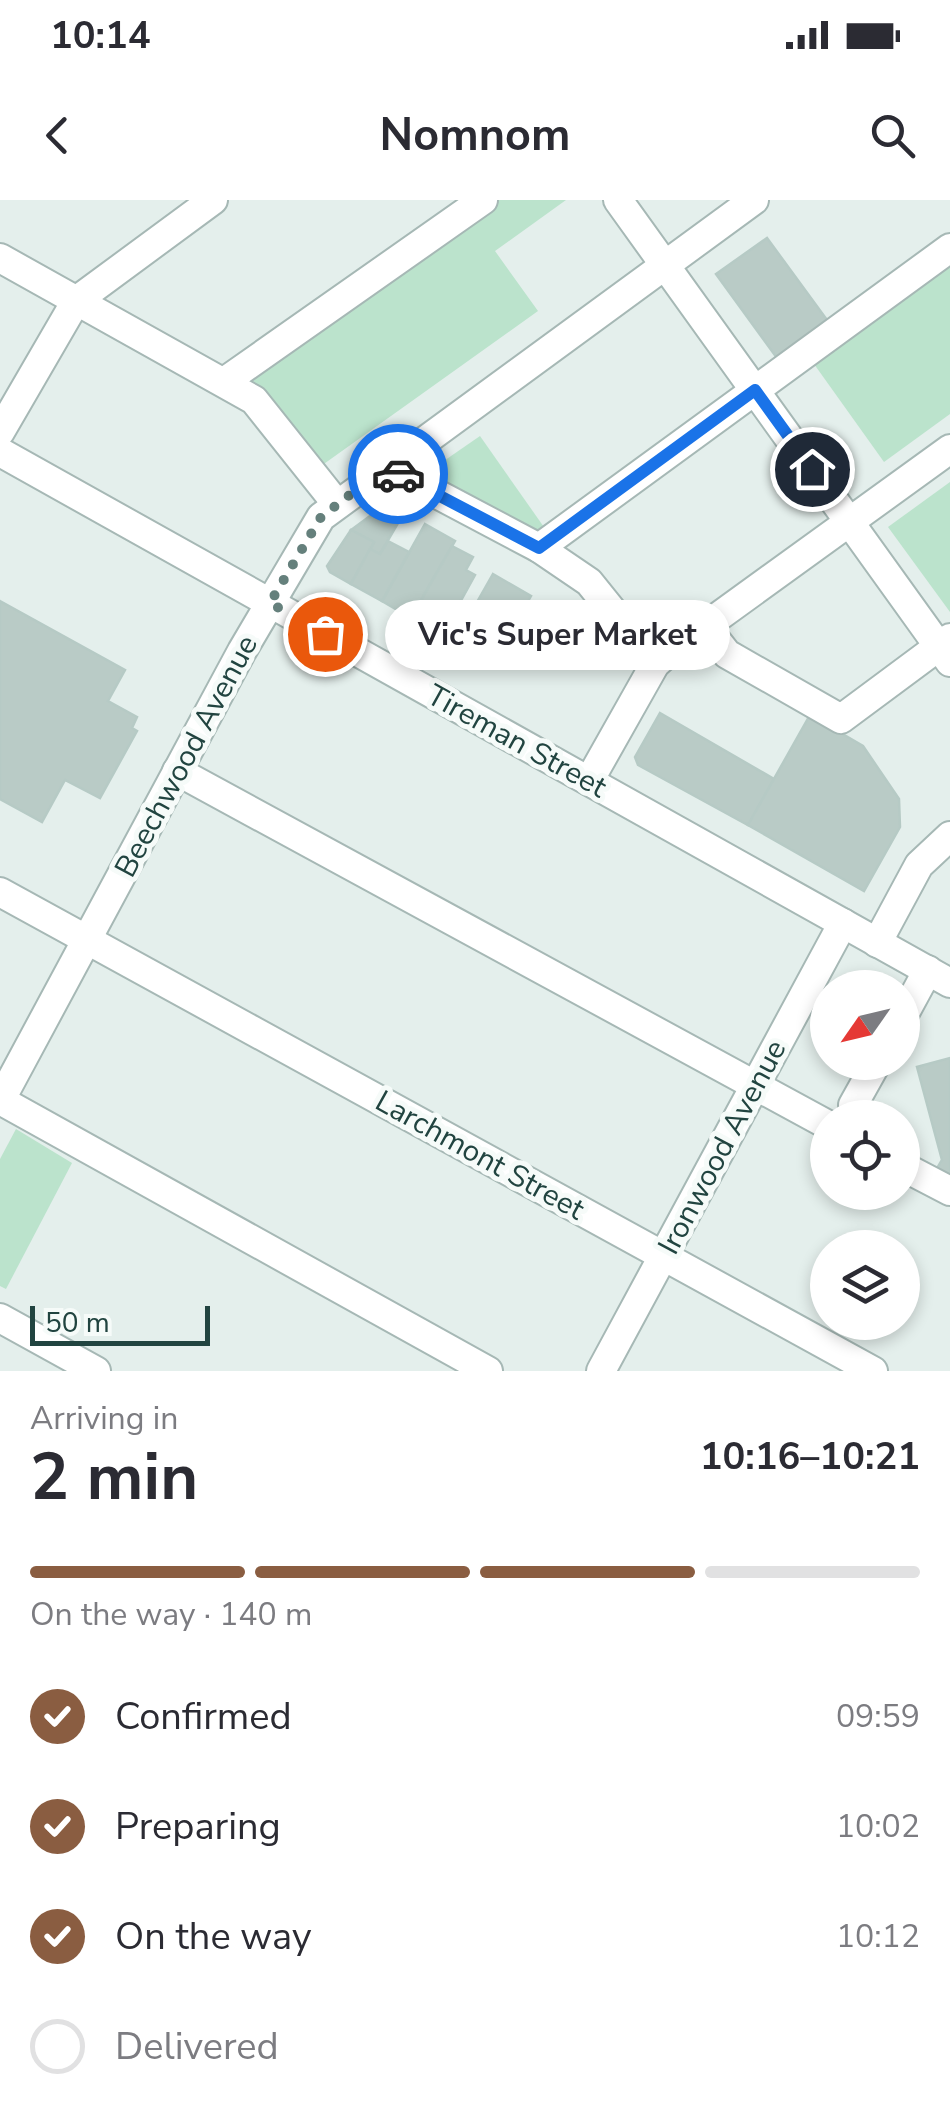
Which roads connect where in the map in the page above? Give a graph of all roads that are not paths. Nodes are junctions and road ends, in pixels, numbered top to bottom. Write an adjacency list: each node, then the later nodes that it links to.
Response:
1 (213, 200): 8 (street)
2 (483, 200): 9 (street)
3 (618, 200): 7 (street)
4 (754, 200): 7 (street, Beechwood Avenue)
5 (950, 248): 10 (street)
6 (0, 258): 8 (street)
7 (664, 265): 10 (street); 14 (street, Beechwood Avenue)
8 (76, 301): 9 (street); 11 (street)
9 (224, 382): 15 (street)
10 (755, 390): 16 (street); 17 (street)
11 (0, 432)
12 (950, 449): 16 (street)
13 (0, 452): 18 (street, Tireman Street)
14 (386, 467): 15 (street, Beechwood Avenue); 17 (street)
15 (336, 503): 18 (street, Beechwood Avenue)
16 (850, 521): 19 (street); 20 (street)
17 (539, 548): 21 (street)
18 (270, 603): 22 (street, Beechwood Avenue); 23 (street, Tireman Street)
19 (705, 626): 20 (street); 21 (street)
20 (946, 649)
21 (654, 664): 23 (street)
22 (178, 772): 27 (street, Beechwood Avenue); 31 (street)
23 (589, 782): 26 (street, Tireman Street)
24 (950, 836): 28 (street)
25 (0, 892): 27 (street, Larchmont Street)
26 (843, 923): 28 (street, Tireman Street); 31 (street, Ironwood Avenue)
27 (87, 939): 32 (street, Beechwood Avenue); 36 (street, Larchmont Street)
28 (877, 942): 29 (street, Tireman Street)
29 (939, 976): 30 (street)
30 (920, 998)
31 (755, 1086): 33 (street); 36 (street, Ironwood Avenue)
32 (0, 1101): 39 (street)
33 (810, 1115)
34 (920, 1175): 35 (street)
35 (950, 1191)
36 (664, 1256): 40 (street, Ironwood Avenue); 41 (street, Larchmont Street)
37 (0, 1318): 38 (street)
38 (96, 1371)
39 (488, 1371)
40 (601, 1371)
41 (873, 1371)

